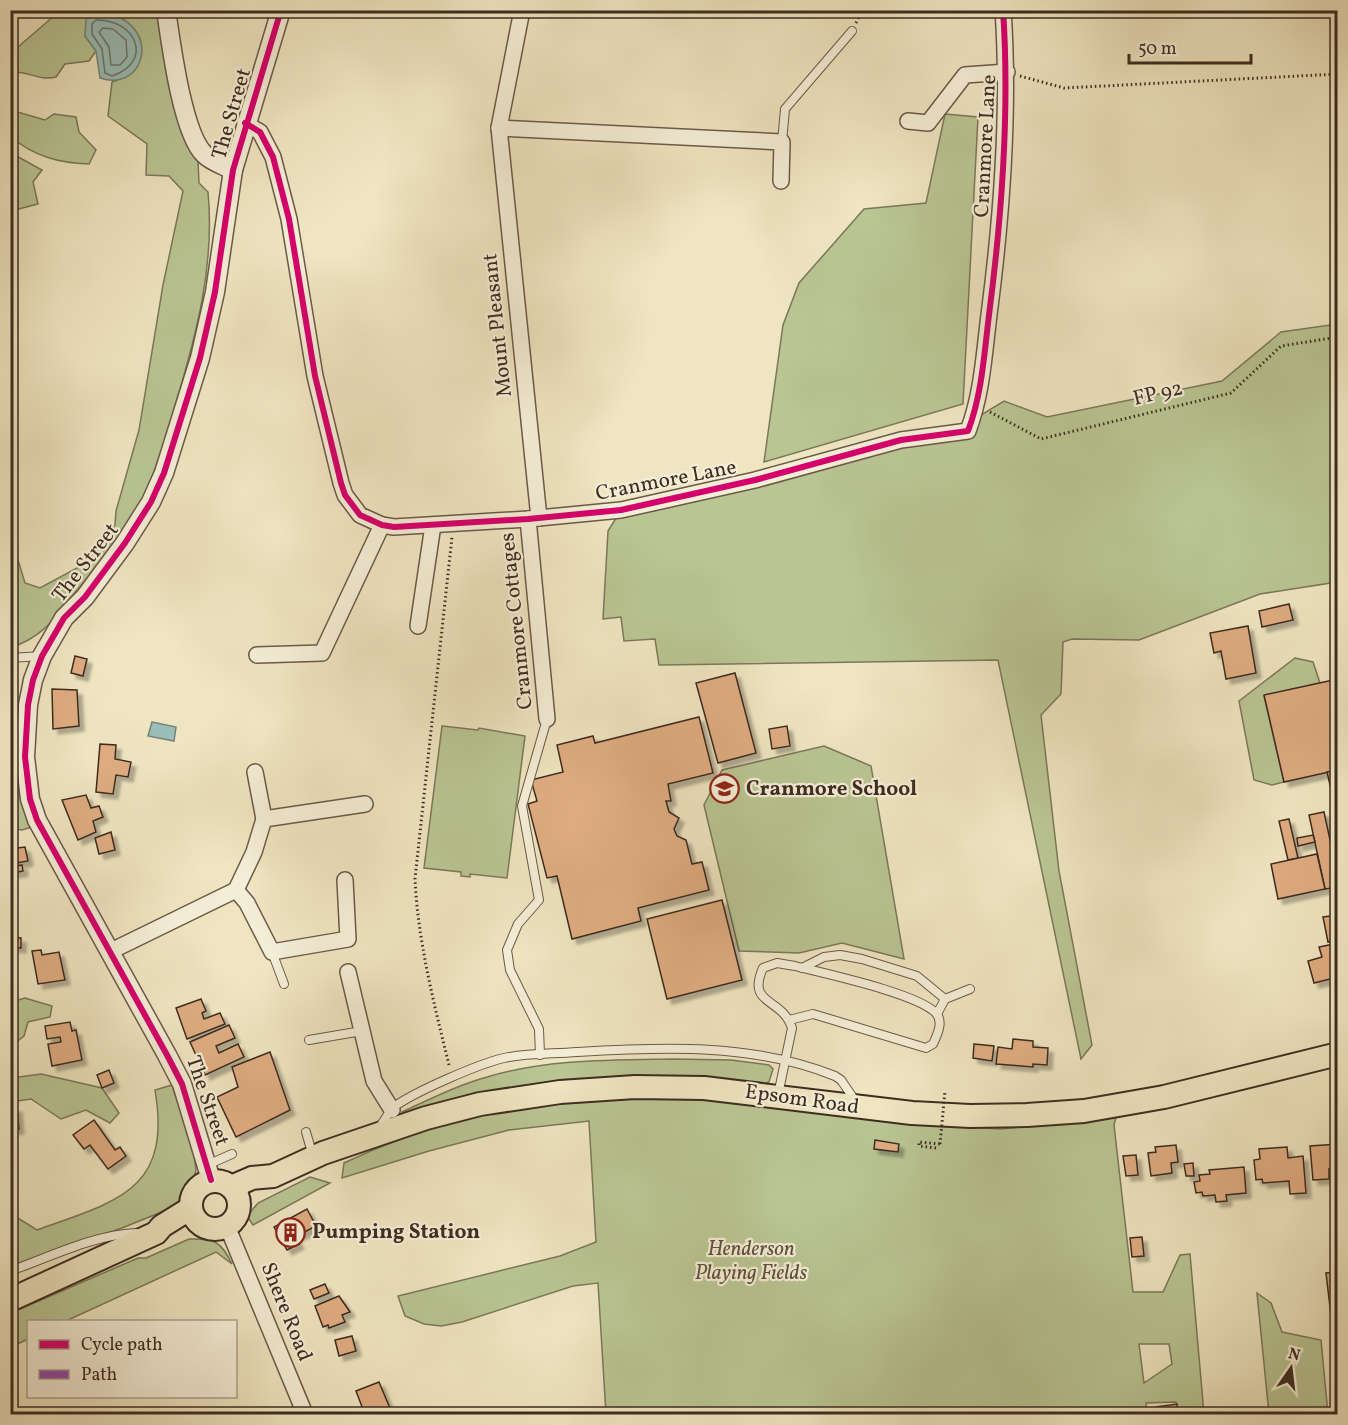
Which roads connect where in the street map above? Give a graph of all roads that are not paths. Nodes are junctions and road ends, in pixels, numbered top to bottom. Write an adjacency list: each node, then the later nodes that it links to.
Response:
1 (166, 10): 11 (street)
2 (281, 10): 8 (street, The Street)
3 (522, 10): 9 (street, Mount Pleasant)
4 (1003, 10): 6 (street, Cranmore Lane)
5 (852, 31): 10 (lane)
6 (1007, 72): 7 (street); 13 (street, Cranmore Lane)
7 (908, 121)
8 (245, 123): 11 (street, The Street); 14 (street)
9 (499, 128): 10 (street); 13 (street, Mount Pleasant)
10 (782, 142): 12 (street)
11 (233, 170): 18 (street, The Street)
12 (781, 181)
13 (534, 519): 15 (street, Cranmore Lane); 20 (street, Cranmore Cottages)
14 (382, 525): 15 (street, Cranmore Lane); 17 (street)
15 (433, 525): 16 (street)
16 (418, 626)
17 (257, 654)
18 (42, 656): 19 (lane); 26 (street, The Street)
19 (10, 658)
20 (547, 719): 38 (lane)
21 (255, 772): 23 (street)
22 (365, 804): 23 (street)
23 (264, 819): 25 (street)
24 (345, 880): 27 (street)
25 (236, 890): 26 (street); 27 (street)
26 (109, 952): 47 (street, The Street)
27 (272, 952): 30 (lane)
28 (802, 968): 32 (lane); 33 (lane); 34 (lane)
29 (348, 972): 35 (street)
30 (284, 984)
31 (970, 989): 32 (lane)
32 (945, 999): 33 (lane)
33 (937, 1014): 34 (lane)
34 (789, 1020): 39 (lane)
35 (362, 1031): 36 (lane); 42 (street)
36 (309, 1040)
37 (1338, 1054): 41 (main road, Epsom Road)
38 (540, 1055): 39 (lane); 42 (lane)
39 (785, 1060): 40 (lane); 41 (lane)
40 (778, 1097): 41 (main road, Epsom Road); 44 (main road, Epsom Road)
41 (857, 1108)
42 (392, 1110): 44 (lane)
43 (306, 1132): 46 (lane)
44 (374, 1134): 46 (main road, Epsom Road)
45 (232, 1154): 47 (lane)
46 (313, 1157): 47 (main road, Epsom Road)
47 (221, 1184): 48 (main road); 49 (main road)
48 (196, 1217): 49 (main road); 50 (main road)
49 (226, 1226): 53 (street, Shere Road)
50 (153, 1235): 51 (lane); 52 (main road)
51 (10, 1271)
52 (10, 1300)
53 (305, 1414)

